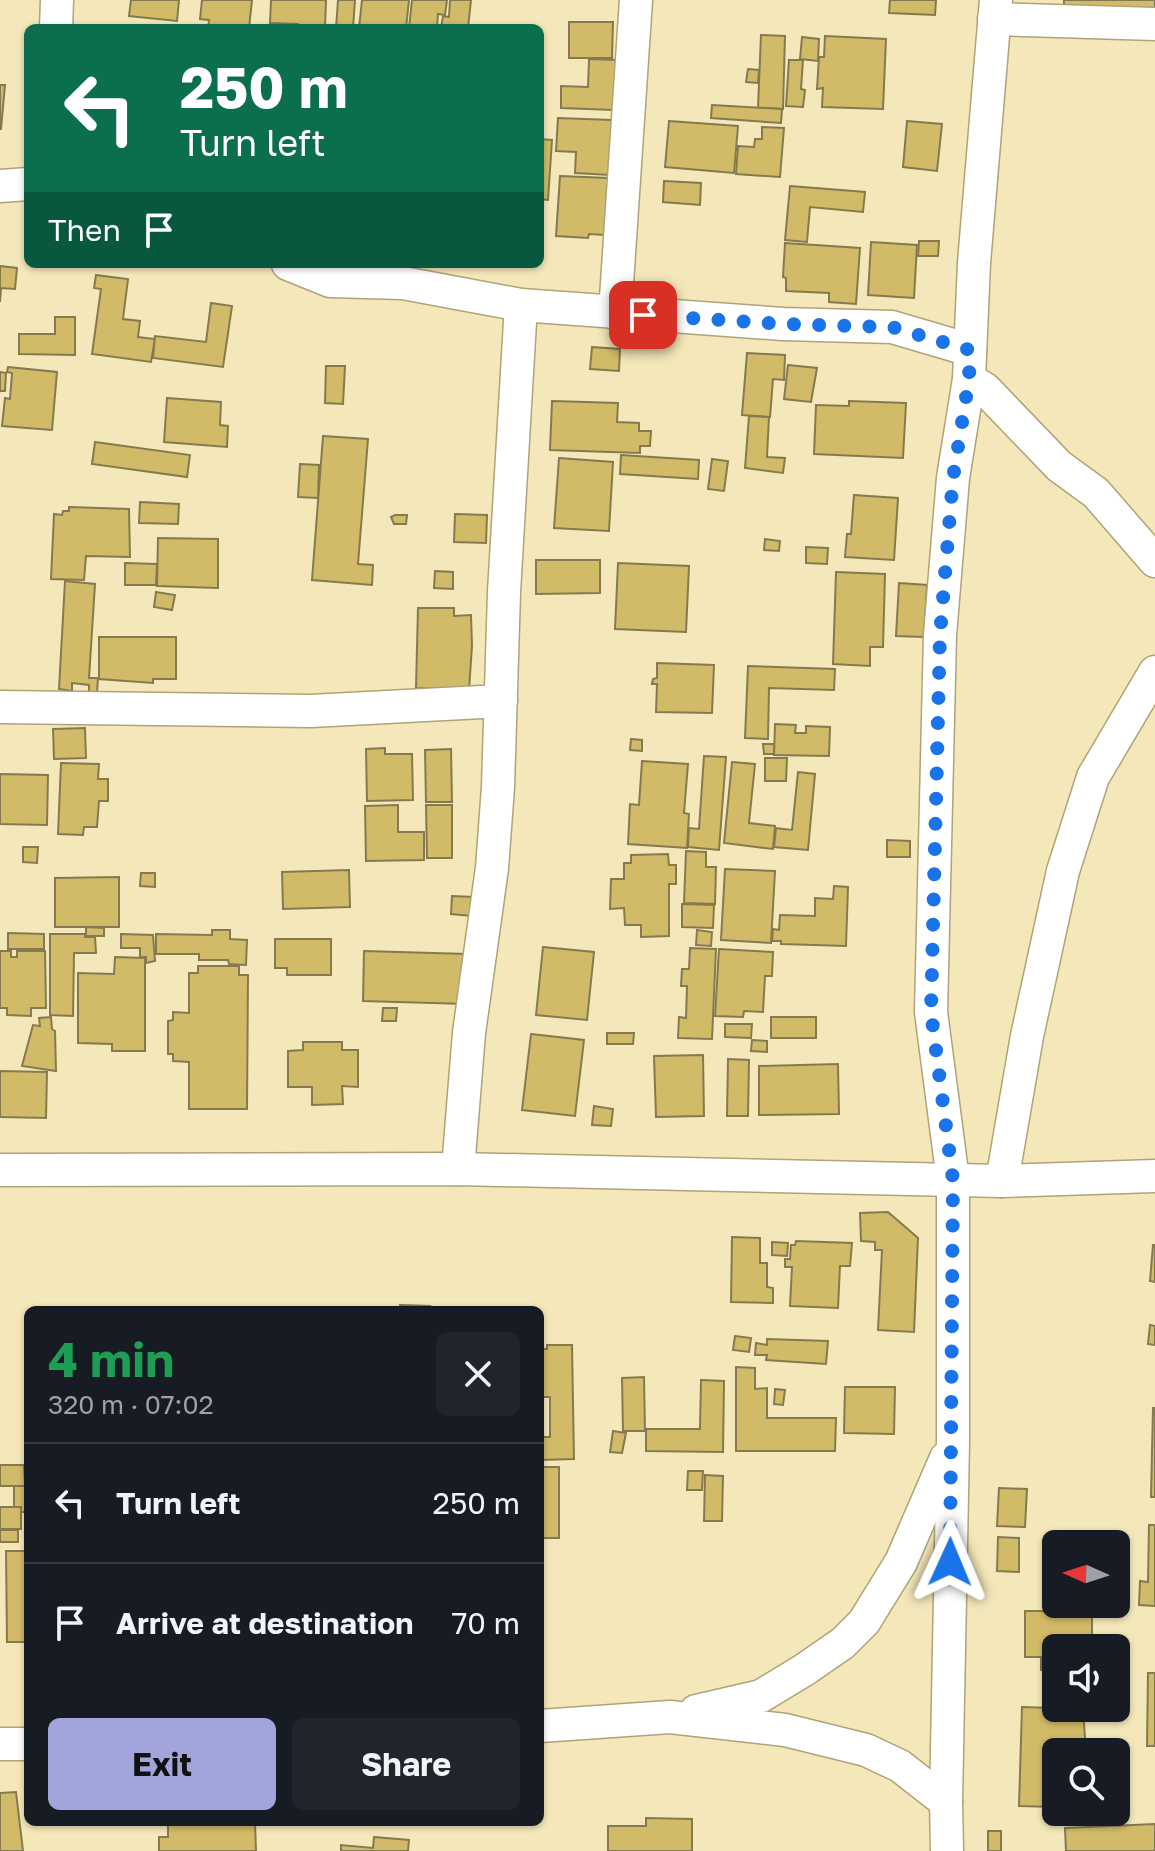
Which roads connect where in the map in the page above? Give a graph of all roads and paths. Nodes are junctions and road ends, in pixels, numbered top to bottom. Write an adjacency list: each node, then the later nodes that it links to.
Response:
1 (57, 0): 4 (street)
2 (636, 0): 10 (street)
3 (995, 9): 5 (street); 11 (street)
4 (56, 24)
5 (1155, 24)
6 (24, 184): 7 (street)
7 (0, 186)
8 (298, 268): 9 (street)
9 (521, 305): 10 (street); 14 (street)
10 (615, 313): 11 (street)
11 (969, 365): 12 (street); 19 (street)
12 (1155, 561)
13 (1155, 672): 20 (street)
14 (501, 701): 15 (street); 16 (street)
15 (0, 707)
16 (458, 1169): 17 (street); 19 (street)
17 (0, 1170)
18 (1155, 1176): 20 (street)
19 (953, 1180): 20 (street); 21 (street)
20 (1002, 1181)
21 (953, 1442): 22 (street); 26 (street)
22 (670, 1717): 23 (street); 26 (street)
23 (544, 1726)
24 (0, 1744): 25 (street)
25 (24, 1744)
26 (946, 1802): 27 (street)
27 (947, 1851)

